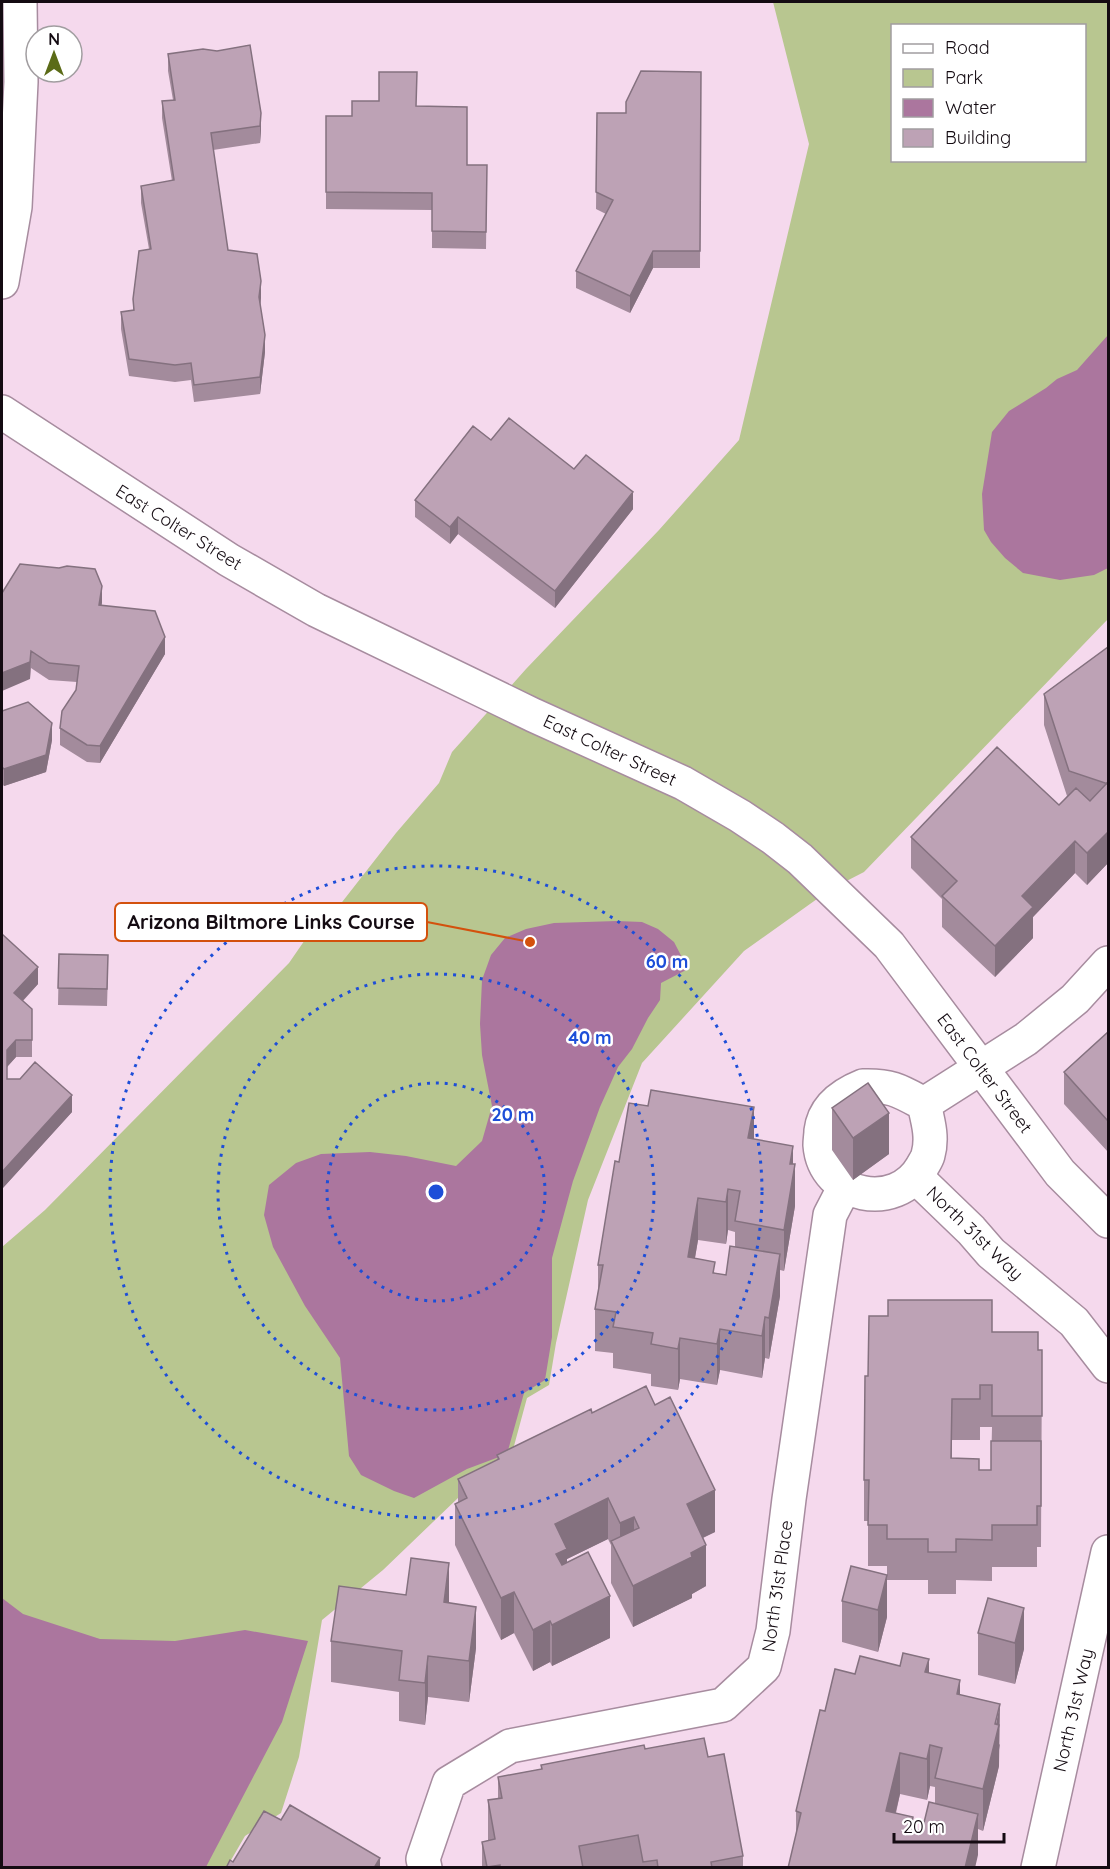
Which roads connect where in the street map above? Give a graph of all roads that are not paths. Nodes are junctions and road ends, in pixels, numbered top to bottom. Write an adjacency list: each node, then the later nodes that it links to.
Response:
1 (20, 2): 2 (street)
2 (2, 282)
3 (2, 412): 5 (street, East Colter Street)
4 (1108, 963): 5 (street)
5 (980, 1068): 6 (street); 9 (street, East Colter Street)
6 (924, 1104): 7 (street); 8 (street)
7 (916, 1177): 8 (street); 10 (street, North 31st Way)
8 (845, 1186): 12 (street, North 31st Place)
9 (1108, 1221)
10 (1108, 1366)
11 (1108, 1552): 13 (street, North 31st Way)
12 (425, 1868)
13 (1038, 1868)

